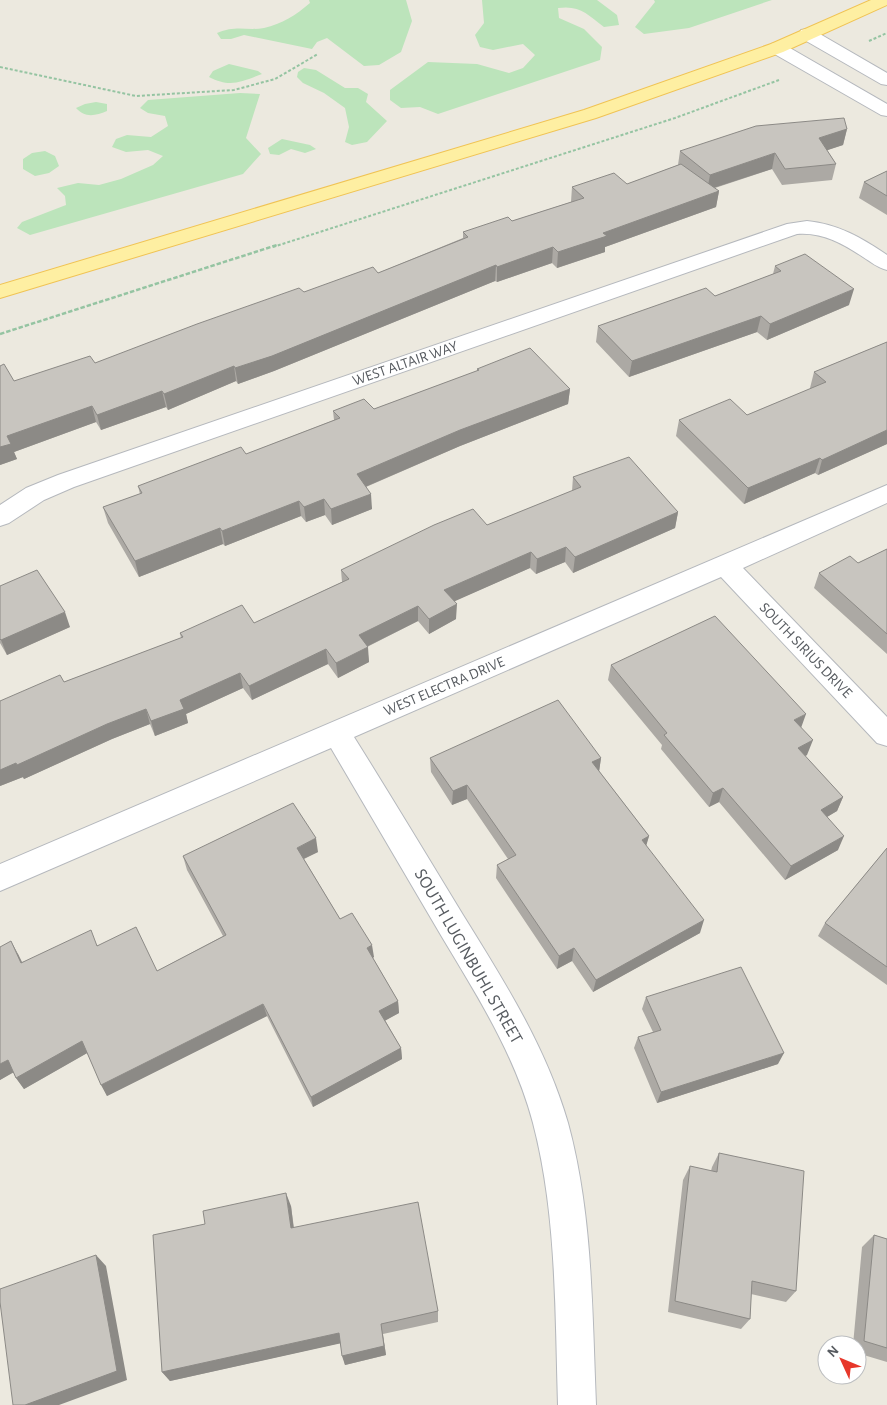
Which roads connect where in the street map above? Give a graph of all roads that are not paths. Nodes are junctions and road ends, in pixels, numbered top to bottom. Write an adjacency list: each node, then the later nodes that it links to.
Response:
1 (884, 0): 2 (main road)
2 (807, 34): 3 (main road); 4 (street)
3 (777, 48): 5 (street); 7 (main road)
4 (887, 80)
5 (887, 111)
6 (887, 264): 9 (street, WEST ALTAIR WAY)
7 (0, 292)
8 (887, 493): 10 (street, WEST ELECTRA DRIVE)
9 (0, 517)
10 (725, 565): 11 (street, WEST ELECTRA DRIVE); 12 (street, SOUTH SIRIUS DRIVE)
11 (336, 732): 13 (street, WEST ELECTRA DRIVE); 14 (street, SOUTH LUGINBUHL STREET)
12 (887, 735)
13 (0, 878)
14 (577, 1405)

